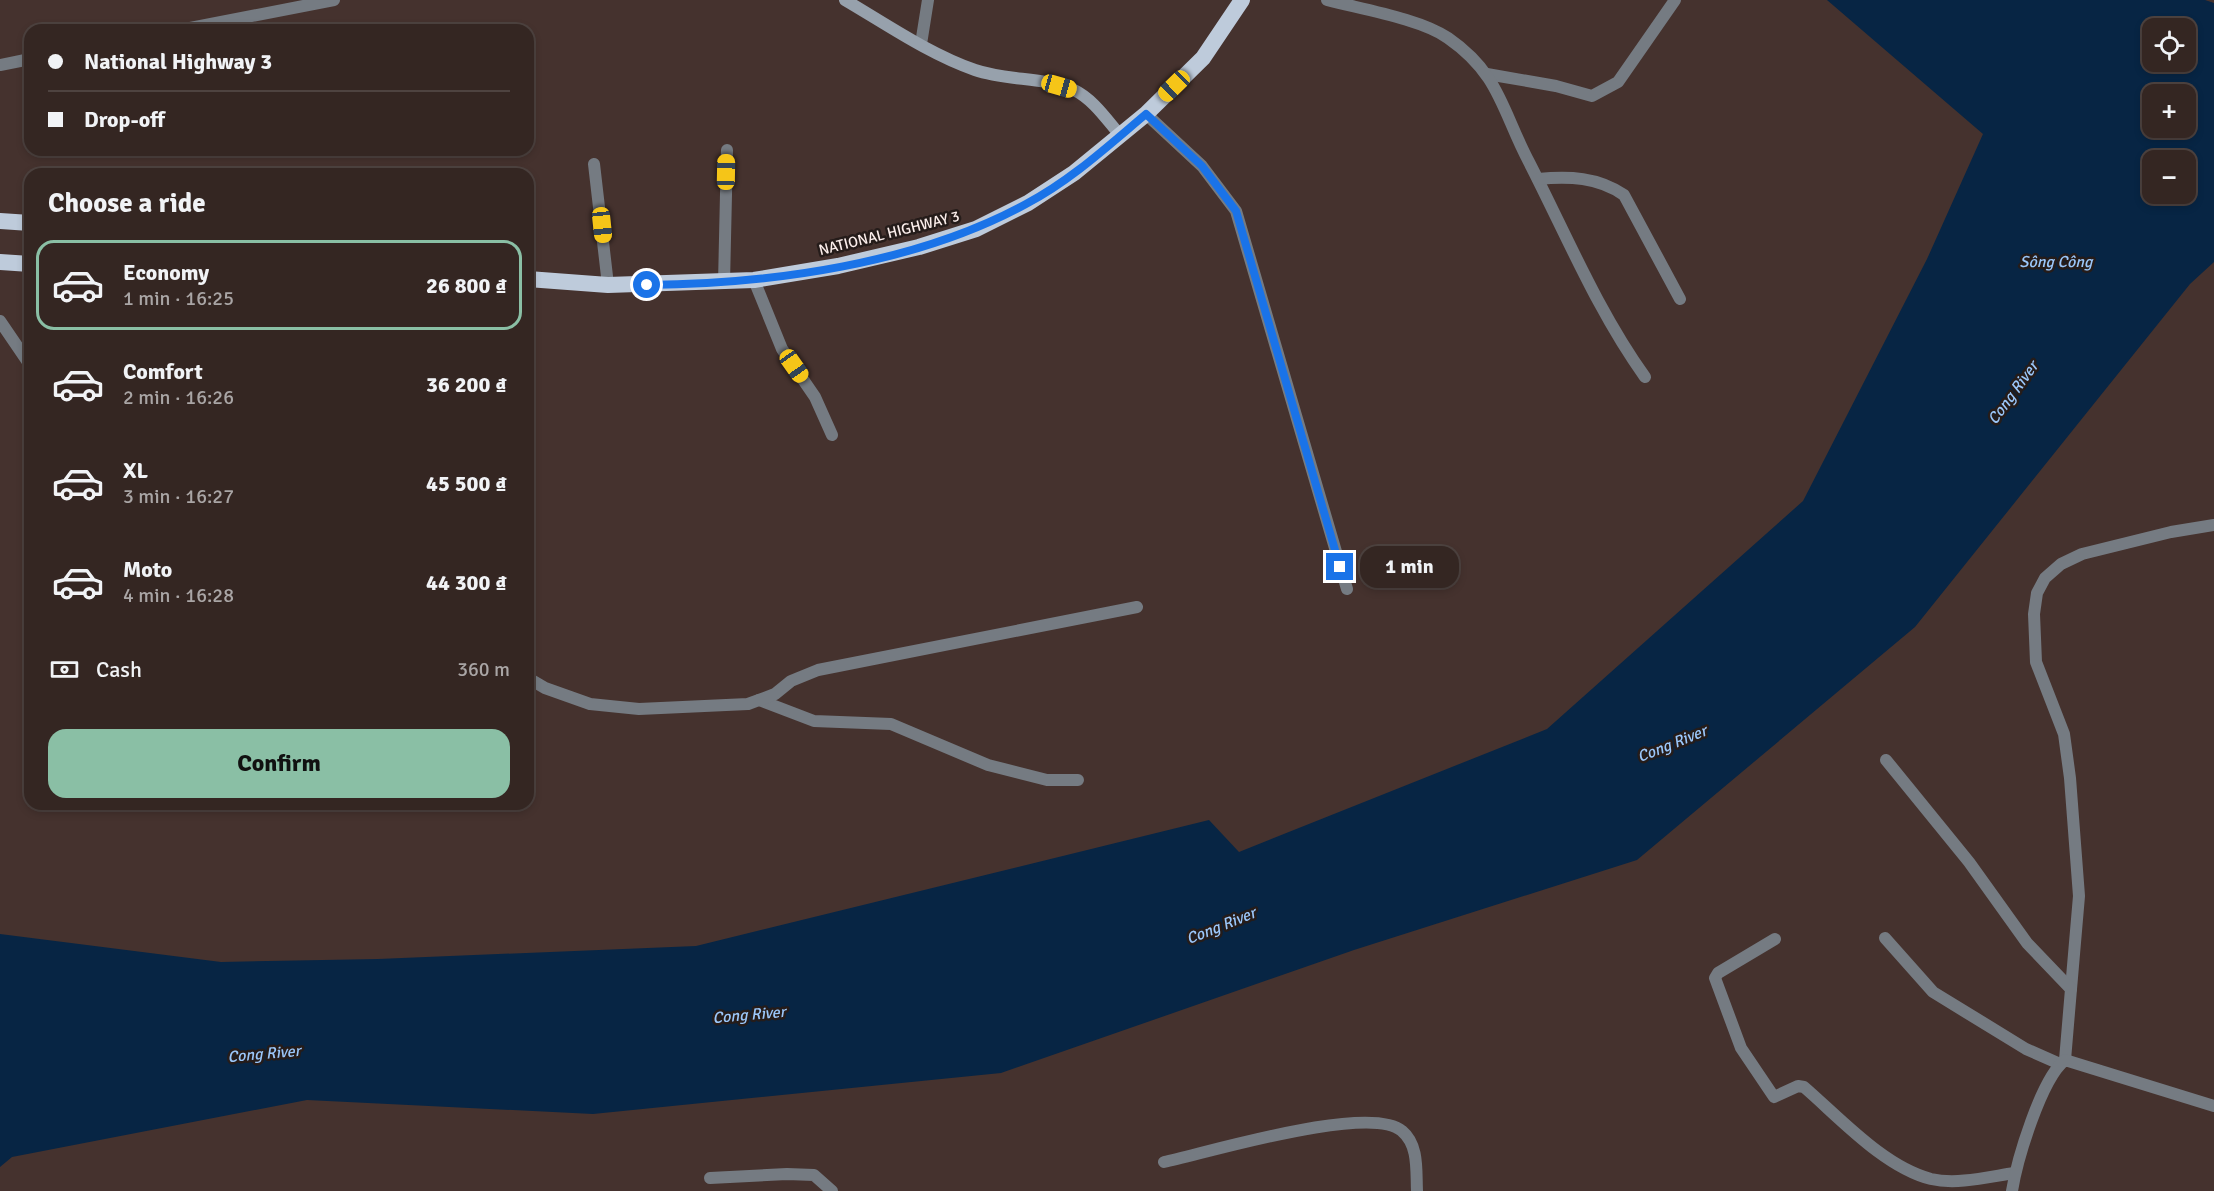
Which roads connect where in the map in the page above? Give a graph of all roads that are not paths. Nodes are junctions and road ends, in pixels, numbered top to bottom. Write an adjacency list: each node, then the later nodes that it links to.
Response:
1 (334, 0): 7 (street)
2 (845, 0): 8 (main road)
3 (928, 0): 8 (street)
4 (1242, 0): 12 (highway, NATIONAL HIGHWAY 3)
5 (1327, 0): 11 (street)
6 (1675, 0): 11 (street)
7 (211, 24)
8 (921, 44): 13 (main road)
9 (24, 60): 10 (street)
10 (0, 65)
11 (1487, 74): 16 (street)
12 (1146, 114): 13 (highway, NATIONAL HIGHWAY 3); 31 (street)
13 (1120, 135): 22 (highway, NATIONAL HIGHWAY 3)
14 (727, 150): 23 (street)
15 (594, 164): 24 (street)
16 (1538, 179): 25 (street); 28 (street)
17 (0, 221): 18 (highway)
18 (24, 223)
19 (0, 262): 20 (highway)
20 (24, 264)
21 (534, 279): 24 (highway, NATIONAL HIGHWAY 3)
22 (754, 280): 23 (highway, NATIONAL HIGHWAY 3); 29 (street)
23 (724, 282): 24 (highway, NATIONAL HIGHWAY 3)
24 (608, 285)
25 (1680, 298)
26 (0, 321): 27 (street)
27 (24, 357)
28 (1645, 377)
29 (832, 435)
30 (2214, 525): 39 (street)
31 (1347, 589)
32 (1137, 607): 34 (street)
33 (534, 682): 34 (street)
34 (759, 700): 36 (street)
35 (1886, 760): 39 (street)
36 (1078, 780)
37 (1885, 938): 40 (street)
38 (1774, 939): 43 (street)
39 (2071, 989): 40 (street)
40 (2062, 1062): 41 (street); 43 (street)
41 (2214, 1106)
42 (1164, 1162): 46 (street)
43 (2014, 1173): 47 (street)
44 (710, 1178): 45 (street)
45 (832, 1191)
46 (1417, 1191)
47 (2012, 1191)

